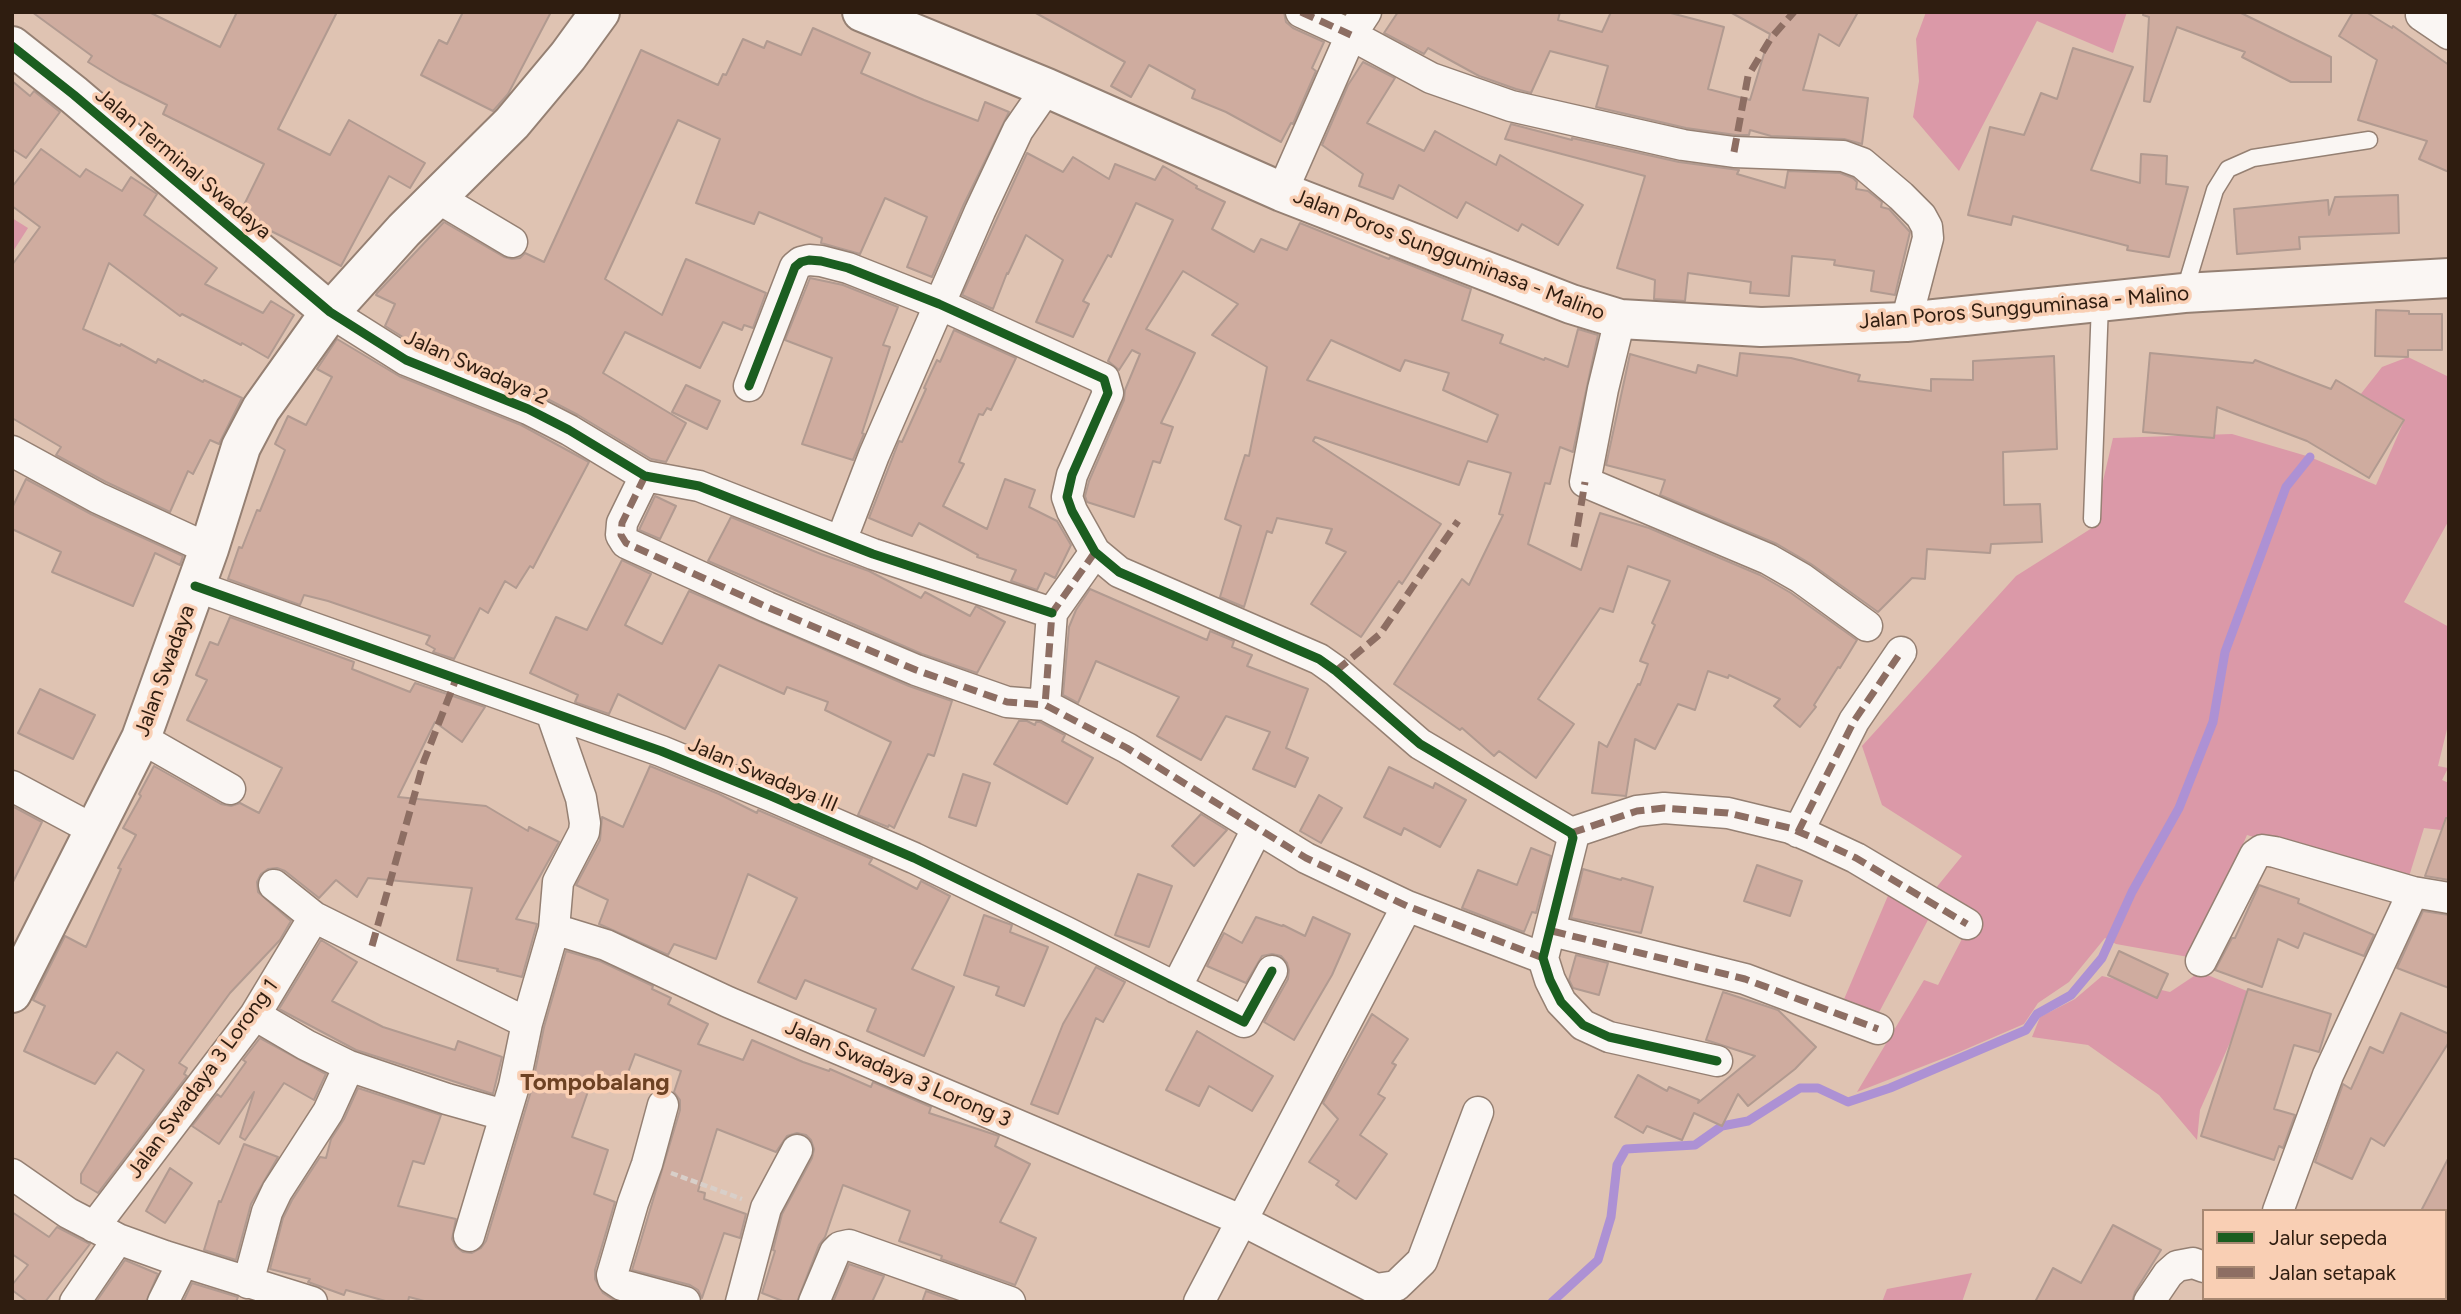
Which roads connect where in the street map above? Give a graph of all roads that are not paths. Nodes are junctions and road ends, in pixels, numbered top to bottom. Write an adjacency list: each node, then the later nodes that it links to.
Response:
1 (600, 12): 11 (main road, Jalan Swadaya)
2 (862, 12): 8 (main road, Jalan Poros Sungguminasa - Malino)
3 (1300, 12): 5 (street)
4 (2421, 15): 6 (street)
5 (1359, 24): 10 (street); 19 (street)
6 (2449, 34)
7 (12, 46): 17 (main road, Jalan Terminal Swadaya)
8 (1047, 88): 10 (main road, Jalan Poros Sungguminasa - Malino); 16 (street)
9 (2369, 140): 14 (lane)
10 (1282, 192): 18 (main road, Jalan Poros Sungguminasa - Malino)
11 (438, 198): 12 (street); 17 (main road, Jalan Swadaya)
12 (512, 242)
13 (2449, 278): 14 (main road, Jalan Poros Sungguminasa - Malino)
14 (2184, 293): 15 (main road, Jalan Poros Sungguminasa - Malino)
15 (2100, 303): 19 (main road, Jalan Poros Sungguminasa - Malino); 23 (lane)
16 (939, 304): 20 (street); 24 (street); 26 (street)
17 (330, 312): 22 (street, Jalan Swadaya 2); 25 (main road, Jalan Swadaya)
18 (1620, 319): 19 (main road, Jalan Poros Sungguminasa - Malino); 29 (street)
19 (1906, 322)
20 (749, 386)
21 (12, 451): 25 (street)
22 (645, 476): 24 (street); 31 (street)
23 (2092, 519)
24 (841, 541): 28 (street)
25 (209, 550): 27 (main road, Jalan Swadaya)
26 (1095, 552): 28 (street); 39 (street)
27 (195, 586): 32 (street, Jalan Swadaya III); 33 (main road, Jalan Swadaya)
28 (1052, 613): 31 (street)
29 (1867, 626)
30 (1901, 652): 38 (street)
31 (1045, 705): 36 (street)
32 (551, 712): 46 (street); 51 (street, Jalan Swadaya III)
33 (141, 738): 35 (street); 37 (main road, Jalan Swadaya)
34 (12, 786): 37 (street)
35 (230, 789)
36 (1257, 829): 43 (street); 51 (street)
37 (94, 830): 50 (main road, Jalan Swadaya)
38 (1798, 832): 39 (street); 45 (street)
39 (1571, 833): 47 (street)
40 (274, 885): 44 (street)
41 (2413, 892): 42 (street); 48 (street); 62 (street)
42 (2449, 898)
43 (1407, 906): 47 (street); 63 (street)
44 (314, 917): 52 (street, Jalan Swadaya 3 Lorong 1); 53 (street)
45 (1967, 924)
46 (554, 929): 53 (street); 63 (street, Jalan Swadaya 3 Lorong 3)
47 (1548, 945): 54 (street); 55 (street)
48 (2201, 961)
49 (1272, 971): 51 (street, Jalan Swadaya III)
50 (13, 988)
51 (1176, 988)
52 (255, 1015): 56 (street); 64 (street, Jalan Swadaya 3 Lorong 1)
53 (527, 1023): 59 (street)
54 (1878, 1029)
55 (1717, 1061)
56 (349, 1066): 59 (street); 68 (street)
57 (663, 1105): 69 (street)
58 (1478, 1112): 63 (street, Jalan Swadaya 3 Lorong 3)
59 (504, 1115): 65 (street)
60 (797, 1150): 74 (street)
61 (12, 1174): 64 (street)
62 (2279, 1209)
63 (1241, 1220): 77 (street)
64 (106, 1233): 66 (street); 70 (street, Jalan Swadaya 3 Lorong 1)
65 (468, 1236)
66 (183, 1262): 68 (street); 71 (street)
67 (2202, 1266): 78 (street)
68 (253, 1290): 72 (street)
69 (649, 1297): 73 (street)
70 (75, 1302)
71 (163, 1302)
72 (312, 1302)
73 (685, 1302)
74 (741, 1302)
75 (814, 1302): 76 (street)
76 (1010, 1302)
77 (1199, 1302)
78 (2149, 1302)

